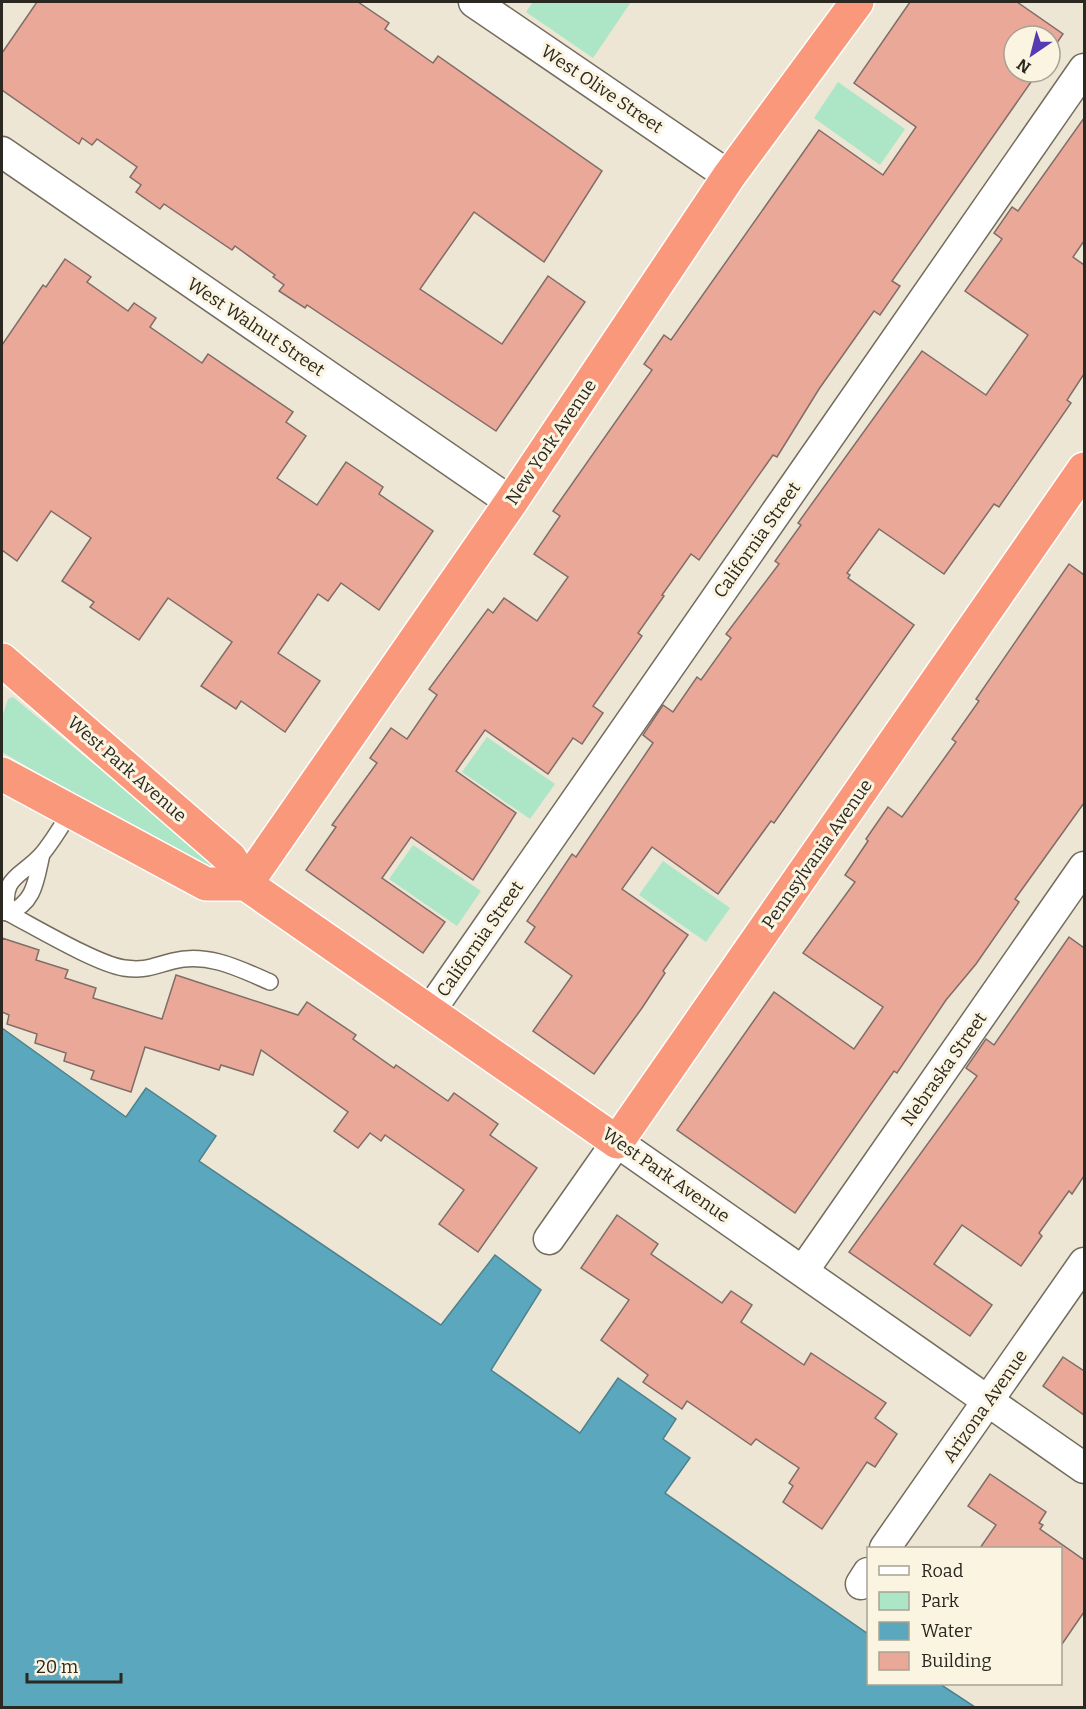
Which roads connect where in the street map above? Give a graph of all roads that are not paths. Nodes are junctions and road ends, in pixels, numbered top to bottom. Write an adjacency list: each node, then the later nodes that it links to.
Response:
1 (474, 2): 5 (street, West Olive Street)
2 (857, 2): 5 (highway, New York Avenue)
3 (1084, 69): 16 (street, California Street)
4 (2, 152): 7 (street, West Walnut Street)
5 (729, 176): 7 (highway, New York Avenue)
6 (1084, 469): 17 (highway, Pennsylvania Avenue)
7 (511, 502): 13 (highway, New York Avenue)
8 (2, 660): 13 (highway, West Park Avenue)
9 (2, 774): 10 (highway)
10 (71, 812): 11 (lane); 13 (highway)
11 (42, 854): 14 (lane); 14 (lane)
12 (1084, 867): 20 (street, Nebraska Street)
13 (246, 884): 16 (highway, West Park Avenue)
14 (5, 913): 15 (lane)
15 (270, 982)
16 (430, 1011): 17 (highway, West Park Avenue)
17 (617, 1142): 18 (street, Pennsylvania Avenue); 20 (street, West Park Avenue)
18 (549, 1239)
19 (1084, 1263): 21 (street, Arizona Avenue)
20 (803, 1271): 21 (street, West Park Avenue)
21 (989, 1401): 22 (street, West Park Avenue); 23 (street, Arizona Avenue)
22 (1084, 1468)
23 (886, 1547)

